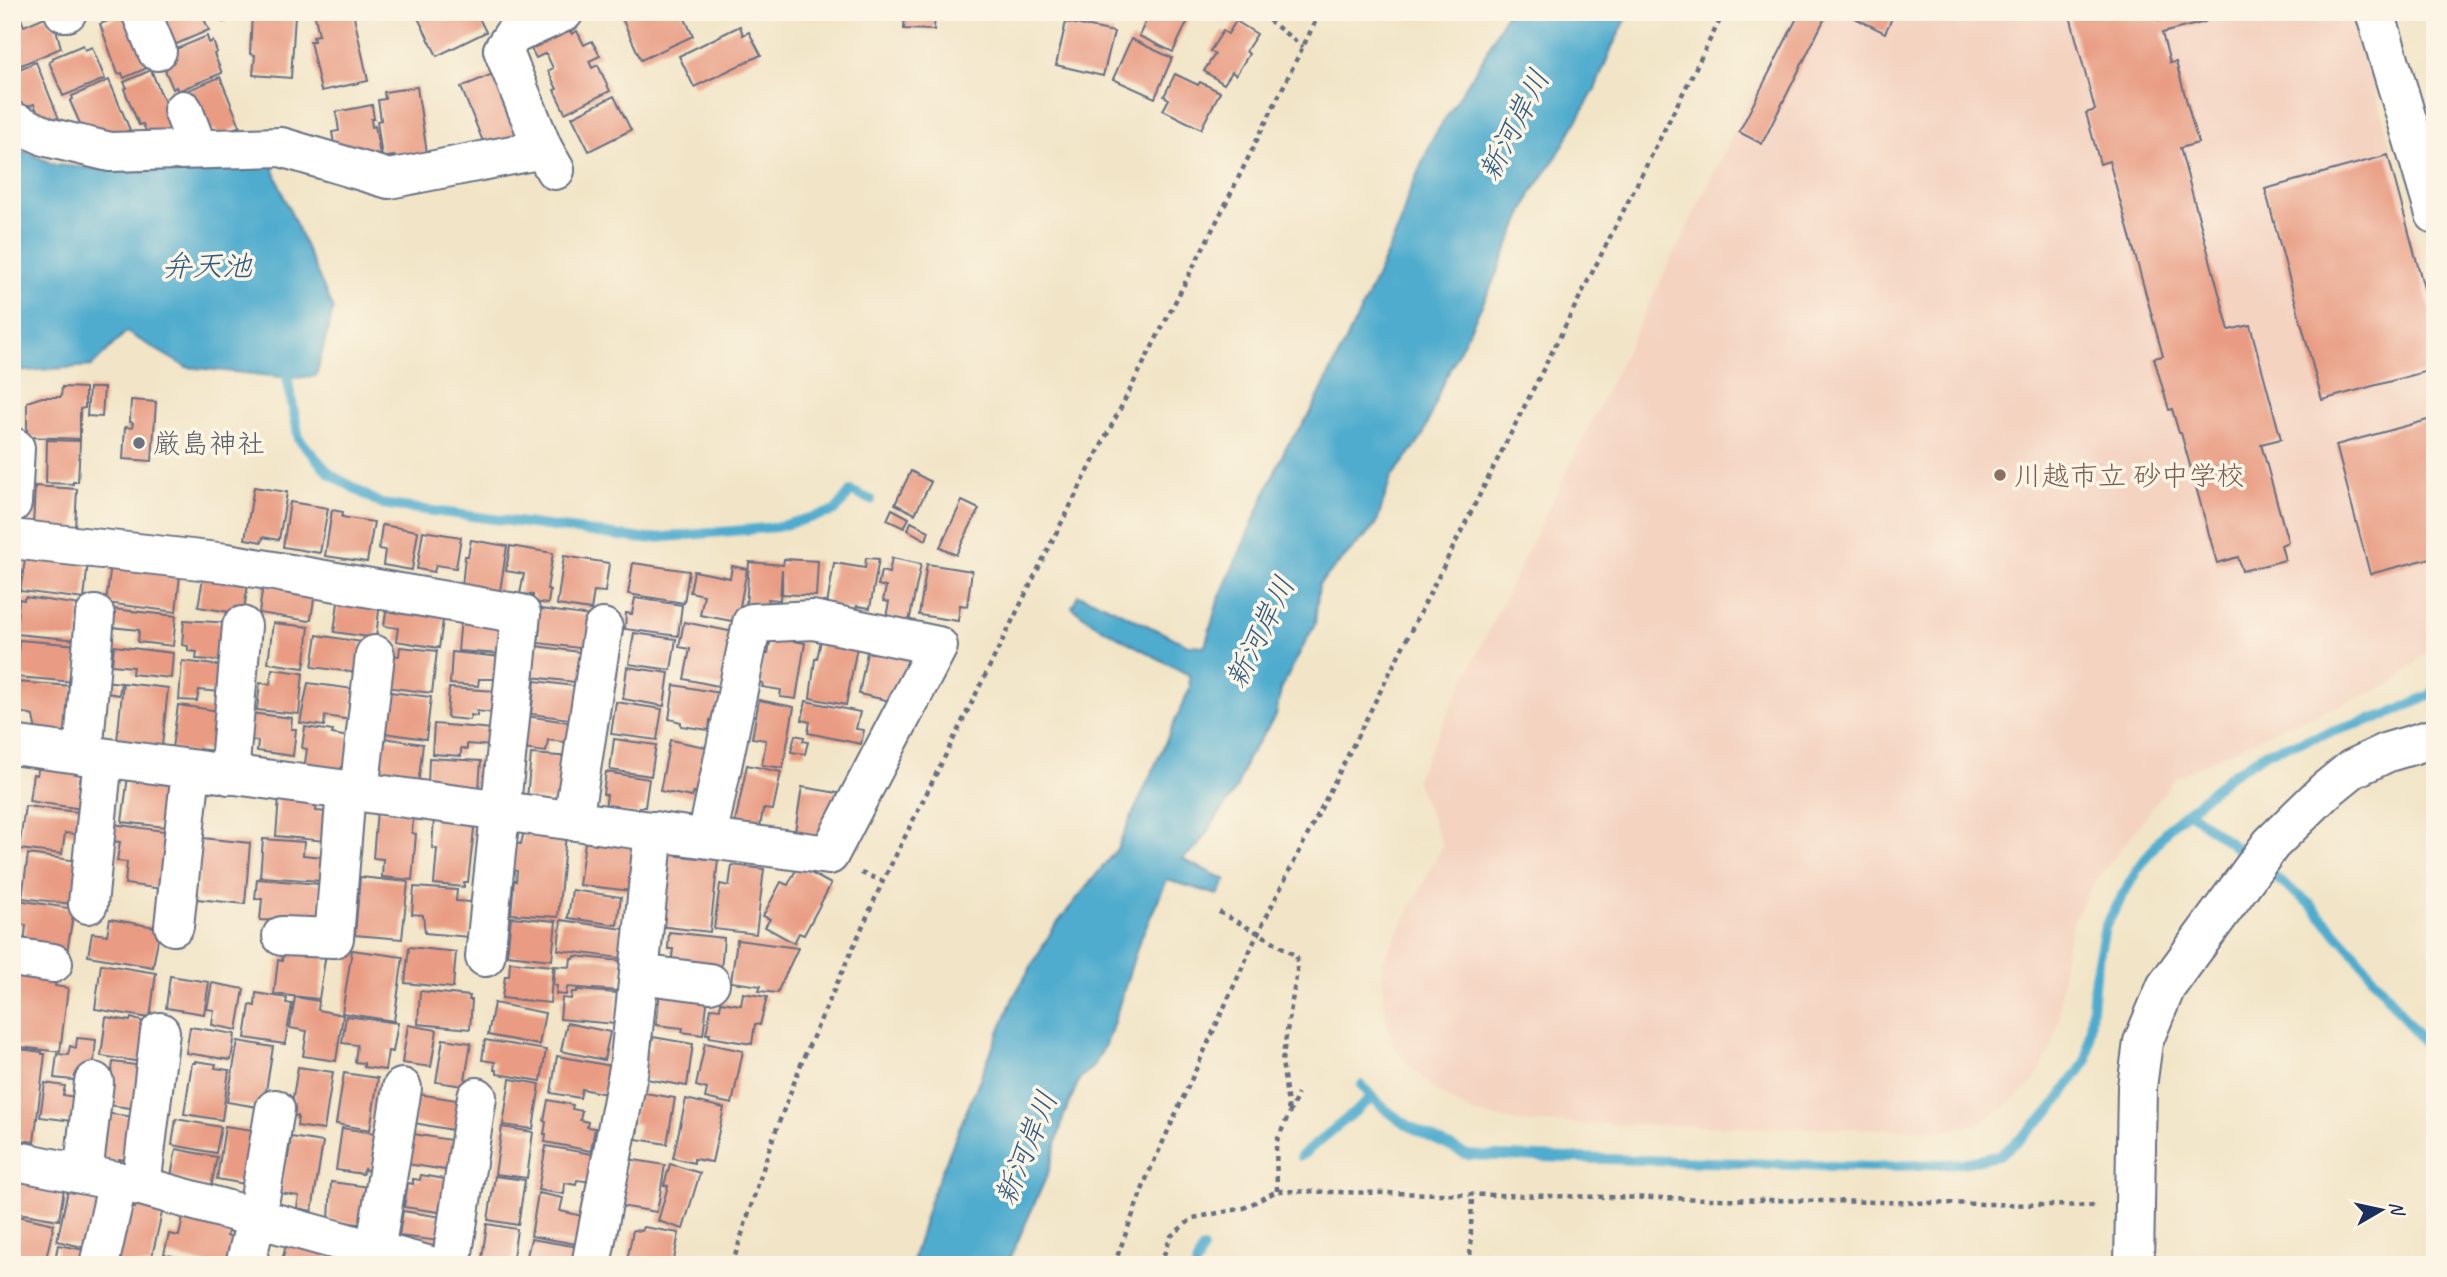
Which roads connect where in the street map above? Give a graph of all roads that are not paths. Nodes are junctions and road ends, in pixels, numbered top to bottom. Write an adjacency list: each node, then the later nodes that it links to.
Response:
1 (141, 12): 4 (street)
2 (564, 12): 7 (street)
3 (2375, 12): 8 (street)
4 (157, 51)
5 (183, 110): 7 (street)
6 (12, 121): 7 (street)
7 (198, 149)
8 (2435, 214)
9 (15, 448): 10 (street)
10 (12, 503)
11 (12, 539): 22 (street)
12 (95, 615): 18 (street)
13 (242, 626): 20 (street)
14 (603, 628): 23 (street)
15 (375, 655): 21 (street)
16 (2435, 738): 48 (street)
17 (12, 745): 18 (street)
18 (93, 756): 19 (street); 26 (street)
19 (191, 770): 20 (street); 27 (street)
20 (229, 775): 21 (street)
21 (352, 791): 22 (street); 28 (street)
22 (501, 810): 23 (street); 30 (street)
23 (573, 821): 24 (street)
24 (654, 831): 25 (street); 32 (street)
25 (707, 838): 25 (street)
26 (88, 904)
27 (174, 926)
28 (282, 936)
29 (12, 957): 31 (street)
30 (485, 957)
31 (53, 963)
32 (639, 974): 33 (street); 47 (street)
33 (710, 983)
34 (160, 1032): 40 (street)
35 (94, 1082): 40 (street)
36 (402, 1087): 42 (street)
37 (477, 1097): 46 (street)
38 (275, 1109): 41 (street)
39 (12, 1160): 40 (street)
40 (114, 1180): 41 (street); 43 (street)
41 (257, 1216): 42 (street); 44 (street)
42 (353, 1253): 45 (street)
43 (99, 1265)
44 (245, 1265)
45 (427, 1265)
46 (451, 1265)
47 (592, 1265)
48 (2134, 1265)

